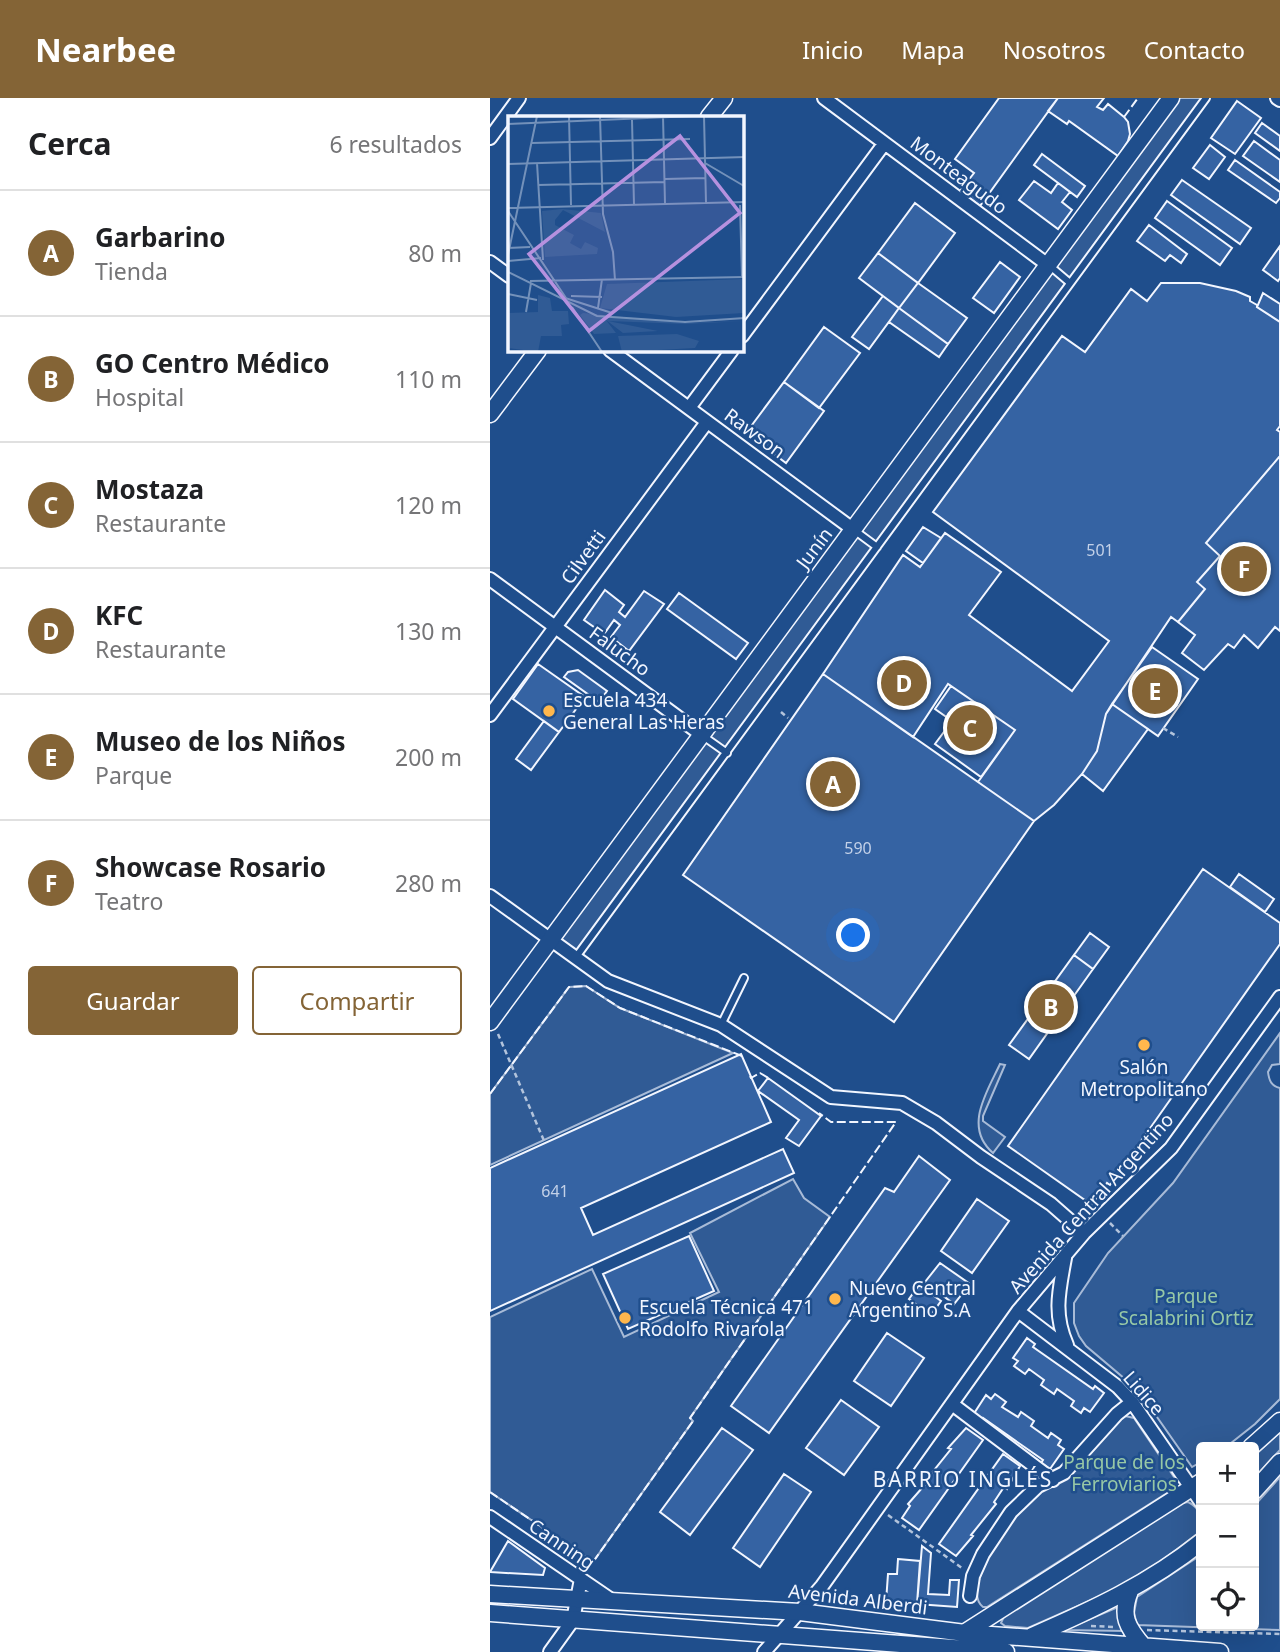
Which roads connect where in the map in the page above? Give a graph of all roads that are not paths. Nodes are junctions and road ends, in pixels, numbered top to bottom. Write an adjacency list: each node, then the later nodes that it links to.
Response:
1 (519, 98): 7 (street)
2 (724, 98): 6 (main road)
3 (824, 98): 8 (street, Monteagudo)
4 (1171, 98): 10 (main road, Junín)
5 (1206, 98): 12 (lane)
6 (710, 116)
7 (490, 138)
8 (884, 144): 10 (street, Monteagudo); 13 (street)
9 (490, 262): 11 (street)
10 (1048, 265): 12 (lane, Monteagudo); 20 (main road, Junín)
11 (508, 275)
12 (1070, 283): 21 (lane)
13 (744, 333)
14 (537, 352): 18 (main road)
15 (613, 352): 17 (street, Rawson)
16 (731, 352): 17 (street)
17 (689, 408): 19 (street, Rawson)
18 (490, 415)
19 (707, 422): 20 (street, Rawson); 23 (street, Cilvetti)
20 (854, 530): 21 (lane, Rawson); 25 (main road, Junín)
21 (877, 547): 26 (lane)
22 (490, 579): 23 (street, Falucho)
23 (555, 627): 24 (street, Cilvetti); 25 (street, Falucho)
24 (490, 715)
25 (702, 735): 26 (lane, Falucho); 28 (main road, Junín)
26 (727, 753): 29 (lane)
27 (490, 896): 28 (street)
28 (551, 941): 29 (street); 32 (main road, Junín)
29 (575, 958): 33 (street)
30 (744, 978): 33 (lane)
31 (1280, 997): 34 (street, Avenida Central Argentino)
32 (491, 1021)
33 (721, 1025): 34 (street)
34 (1084, 1233): 35 (street, Avenida Central Argentino)
35 (1066, 1257): 36 (street, Avenida Central Argentino); 37 (street)
36 (1018, 1311): 37 (street, Lidice); 39 (street, Avenida Central Argentino)
37 (1069, 1348): 38 (street, Lidice)
38 (1132, 1402): 43 (street); 44 (street, Lidice)
39 (952, 1404): 43 (street); 55 (street, Avenida Central Argentino)
40 (1280, 1421): 41 (main road)
41 (1257, 1442)
42 (1280, 1462): 46 (main road)
43 (1053, 1480): 52 (street)
44 (1196, 1482)
45 (1196, 1484): 58 (main road)
46 (1259, 1485)
47 (490, 1517): 49 (street, Canning)
48 (1196, 1546): 50 (main road)
49 (581, 1579): 53 (street); 54 (street, Canning)
50 (1130, 1591): 60 (main road); 61 (main road)
51 (490, 1594): 53 (main road, Avenida Alberdi)
52 (970, 1596)
53 (578, 1600): 54 (main road, Avenida Alberdi); 57 (street)
54 (613, 1601): 55 (main road, Avenida Alberdi)
55 (800, 1612): 58 (main road, Avenida Alberdi); 59 (street, Avenida Central Argentino)
56 (490, 1613): 57 (main road, Avenida Alberdi)
57 (573, 1620): 59 (main road, Avenida Alberdi); 63 (street)
58 (965, 1633): 60 (main road, Avenida Alberdi); 62 (main road)
59 (777, 1634): 62 (main road, Avenida Alberdi); 64 (street, Avenida Central Argentino)
60 (1026, 1638): 61 (main road, Avenida Alberdi); 65 (main road)
61 (1144, 1647): 67 (main road, Avenida Alberdi)
62 (936, 1649): 65 (main road, Avenida Alberdi)
63 (550, 1652)
64 (764, 1652)
65 (995, 1652): 66 (main road, Avenida Alberdi)
66 (1006, 1652)
67 (1220, 1652)

